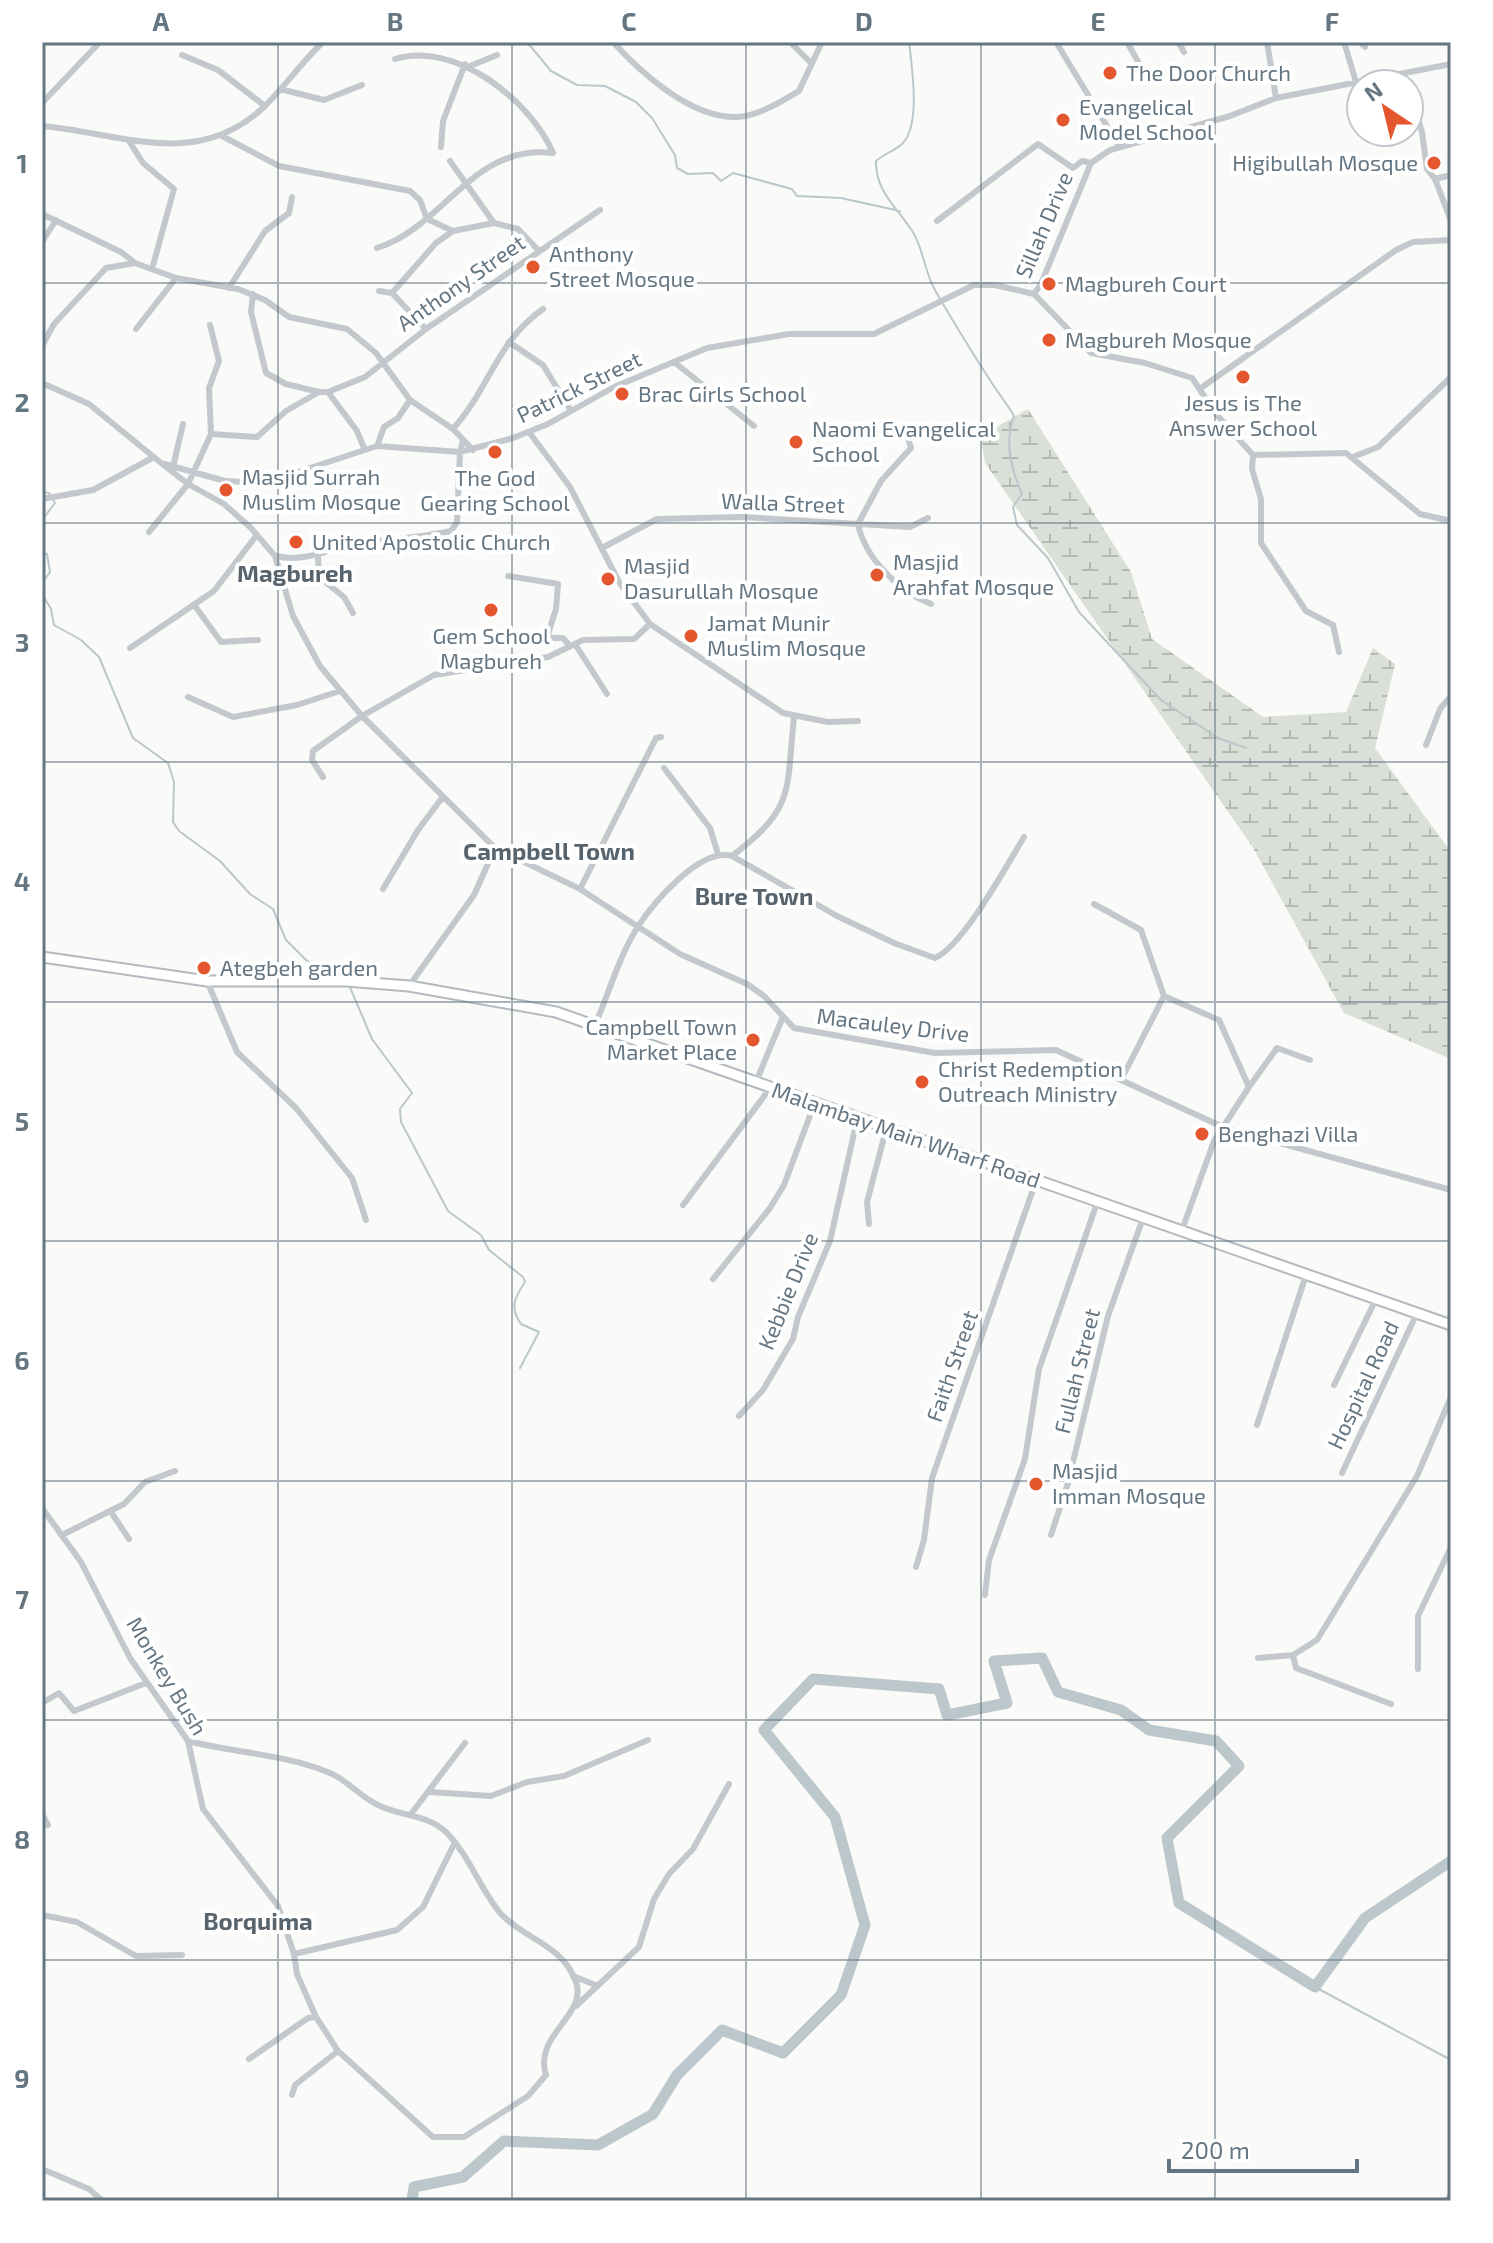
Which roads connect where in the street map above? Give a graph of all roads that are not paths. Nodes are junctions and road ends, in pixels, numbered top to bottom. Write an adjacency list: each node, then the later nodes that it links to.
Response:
1 (100, 42): 27 (street)
2 (323, 42): 25 (street)
3 (613, 42): 17 (street)
4 (822, 42): 17 (street)
5 (1025, 42): 6 (street)
6 (1036, 42)
7 (1056, 42): 32 (street)
8 (1127, 42): 22 (street)
9 (1178, 42): 13 (street)
10 (1267, 42): 26 (street)
11 (1344, 42): 20 (street)
12 (793, 45): 17 (street)
13 (1184, 52)
14 (182, 55): 28 (street)
15 (497, 55): 18 (street)
16 (395, 59): 18 (street)
17 (811, 63)
18 (468, 65): 33 (street); 39 (street)
19 (1451, 65): 21 (street, Sillah Drive)
20 (1352, 68)
21 (1425, 71)
22 (1145, 74)
23 (1345, 84): 26 (street, Sillah Drive)
24 (362, 85): 25 (street)
25 (280, 89): 28 (street)
26 (1276, 98): 32 (street, Sillah Drive)
27 (42, 103)
28 (265, 106): 30 (street)
29 (42, 126): 31 (street)
30 (222, 136): 31 (street); 43 (street)
31 (129, 141): 54 (street)
32 (1119, 146): 36 (street, Sillah Drive)
33 (441, 147)
34 (1424, 148): 38 (street)
35 (450, 161): 39 (street)
36 (1091, 163): 45 (street); 60 (street, Sillah Drive)
37 (1451, 175): 38 (street)
38 (1435, 179): 46 (street)
39 (465, 182): 43 (street); 47 (street)
40 (292, 197): 56 (street)
41 (600, 210): 52 (street, Anthony Street)
42 (42, 214): 44 (street)
43 (427, 219): 48 (street); 51 (street)
44 (56, 220): 50 (street); 53 (street)
45 (937, 221)
46 (1451, 221)
47 (494, 223): 48 (street); 52 (street)
48 (453, 231): 58 (street)
49 (1451, 240): 71 (street)
50 (42, 242)
51 (377, 248)
52 (538, 250): 64 (street, Anthony Street)
53 (135, 263): 54 (street); 66 (street)
54 (152, 269): 55 (street)
55 (176, 278): 56 (street); 63 (street)
56 (229, 288): 59 (street)
57 (379, 291): 58 (street)
58 (392, 293): 64 (street)
59 (253, 294): 67 (street); 72 (street)
60 (1034, 294): 68 (street, Patrick Street); 71 (street)
61 (543, 309): 65 (street)
62 (210, 325): 81 (street)
63 (136, 329)
64 (426, 329): 67 (street, Anthony Street)
65 (509, 342): 75 (street); 79 (street)
66 (42, 346)
67 (383, 361): 73 (street, Anthony Street); 74 (street)
68 (674, 362): 75 (street, Patrick Street); 78 (street)
69 (1451, 377): 89 (street)
70 (42, 383): 88 (street, Macauley Drive)
71 (1201, 388): 87 (street)
72 (319, 392): 73 (street); 81 (street)
73 (328, 392): 84 (street)
74 (410, 400): 79 (street); 83 (street)
75 (571, 411): 80 (street, Patrick Street)
76 (183, 424): 91 (street)
77 (904, 425): 97 (street)
78 (754, 426)
79 (453, 429): 82 (street)
80 (529, 432): 85 (street, Patrick Street); 100 (street)
81 (211, 434): 92 (street)
82 (463, 440): 85 (street); 86 (street)
83 (377, 446): 84 (street, Patrick Street); 86 (street, Patrick Street)
84 (364, 448): 92 (street, Patrick Street)
85 (473, 450): 86 (street, Patrick Street)
86 (460, 452): 102 (street)
87 (1253, 455): 89 (street); 111 (street)
88 (154, 457): 90 (street, Macauley Drive); 94 (street)
89 (1353, 457): 96 (street)
90 (161, 463): 91 (street, Patrick Street); 93 (street, Macauley Drive)
91 (173, 467): 92 (street, Patrick Street)
92 (193, 474): 93 (street)
93 (188, 484): 98 (street); 99 (street, Macauley Drive)
94 (42, 499)
95 (928, 518): 97 (street)
96 (1451, 521)
97 (858, 524): 100 (street, Walla Street); 104 (street, Walla Street)
98 (149, 532)
99 (256, 536): 101 (street, Macauley Drive); 105 (street)
100 (602, 548): 107 (street)
101 (275, 556): 102 (street); 112 (street, Macauley Drive)
102 (318, 556): 106 (street)
103 (508, 576): 109 (street)
104 (931, 604)
105 (195, 606): 108 (street); 110 (street)
106 (353, 613)
107 (650, 624): 109 (street); 117 (street)
108 (258, 640)
109 (573, 645): 113 (street); 116 (street)
110 (130, 648)
111 (1339, 652)
112 (340, 691): 115 (street); 116 (street, Macauley Drive)
113 (607, 694)
114 (1451, 696): 120 (street)
115 (188, 697)
116 (362, 716): 122 (street); 123 (street, Macauley Drive)
117 (794, 717): 118 (street); 127 (street)
118 (858, 721)
119 (661, 737): 129 (street)
120 (1426, 745)
121 (664, 768): 126 (street)
122 (323, 777)
123 (442, 798): 125 (street, Macauley Drive); 128 (street)
124 (1024, 837): 127 (street)
125 (495, 848): 129 (street, Macauley Drive); 134 (street)
126 (718, 854): 127 (street); 131 (street)
127 (732, 856)
128 (383, 889)
129 (580, 889): 131 (street, Macauley Drive)
130 (1094, 904): 135 (street)
131 (637, 927): 136 (street, Macauley Drive); 137 (street)
132 (42, 957): 133 (street, Malambay Main Wharf Road)
133 (207, 981): 134 (street, Malambay Main Wharf Road); 152 (street)
134 (409, 986): 137 (street, Malambay Main Wharf Road)
135 (1164, 996): 139 (street); 142 (street)
136 (782, 1019): 139 (street, Macauley Drive); 140 (street)
137 (595, 1025): 140 (street, Malambay Main Wharf Road)
138 (1310, 1060): 142 (street)
139 (1121, 1080): 145 (street, Macauley Drive)
140 (756, 1082): 141 (street, Malambay Main Wharf Road)
141 (771, 1087): 143 (street, Malambay Main Wharf Road); 150 (street)
142 (1249, 1087): 145 (street)
143 (814, 1105): 144 (street, Malambay Main Wharf Road); 156 (street)
144 (857, 1120): 146 (street, Malambay Main Wharf Road); 162 (street, Kebbie Drive)
145 (1225, 1128): 148 (street, Macauley Drive); 154 (street)
146 (886, 1130): 147 (street, Malambay Main Wharf Road); 153 (street)
147 (1036, 1181): 149 (street, Malambay Main Wharf Road); 172 (street, Faith Street)
148 (1451, 1190)
149 (1097, 1203): 151 (street, Malambay Main Wharf Road); 173 (street)
150 (683, 1205)
151 (1143, 1218): 154 (street, Malambay Main Wharf Road); 169 (street, Fullah Street)
152 (366, 1220)
153 (869, 1224)
154 (1182, 1230): 155 (street, Malambay Main Wharf Road)
155 (1306, 1275): 157 (street, Malambay Main Wharf Road); 163 (street)
156 (713, 1279)
157 (1376, 1299): 158 (street, Malambay Main Wharf Road); 160 (street)
158 (1417, 1313): 159 (street, Malambay Main Wharf Road); 165 (street, Hospital Road)
159 (1451, 1325)
160 (1334, 1385)
161 (1451, 1397): 174 (street)
162 (739, 1416)
163 (1257, 1425)
164 (175, 1471): 167 (street)
165 (1342, 1473)
166 (42, 1508): 168 (street, Monkey Bush)
167 (111, 1512): 168 (street); 170 (street)
168 (62, 1535): 177 (street, Monkey Bush)
169 (1051, 1535)
170 (129, 1539)
171 (1451, 1547): 176 (street)
172 (916, 1567)
173 (985, 1595)
174 (1293, 1655): 175 (street); 179 (street)
175 (1258, 1658)
176 (1418, 1669)
177 (146, 1683): 178 (street); 181 (street, Monkey Bush)
178 (42, 1703)
179 (1391, 1704)
180 (648, 1740): 184 (street)
181 (188, 1741): 186 (street); 190 (street, Monkey Bush)
182 (465, 1743): 184 (street)
183 (729, 1784): 193 (street)
184 (430, 1792): 186 (street)
185 (42, 1814): 187 (street)
186 (411, 1814): 188 (street)
187 (48, 1825)
188 (455, 1842): 190 (street); 192 (street)
189 (42, 1915): 191 (street)
190 (294, 1954): 195 (street, Monkey Bush)
191 (182, 1955)
192 (573, 1976): 193 (street); 194 (street)
193 (598, 1986): 194 (street)
194 (576, 2006): 196 (street, Monkey Bush)
195 (316, 2017): 196 (street, Monkey Bush); 197 (street)
196 (338, 2051): 198 (street)
197 (249, 2059)
198 (292, 2095)
199 (42, 2169): 201 (street)
200 (1451, 2194): 202 (street)
201 (103, 2201)
202 (1447, 2201)

